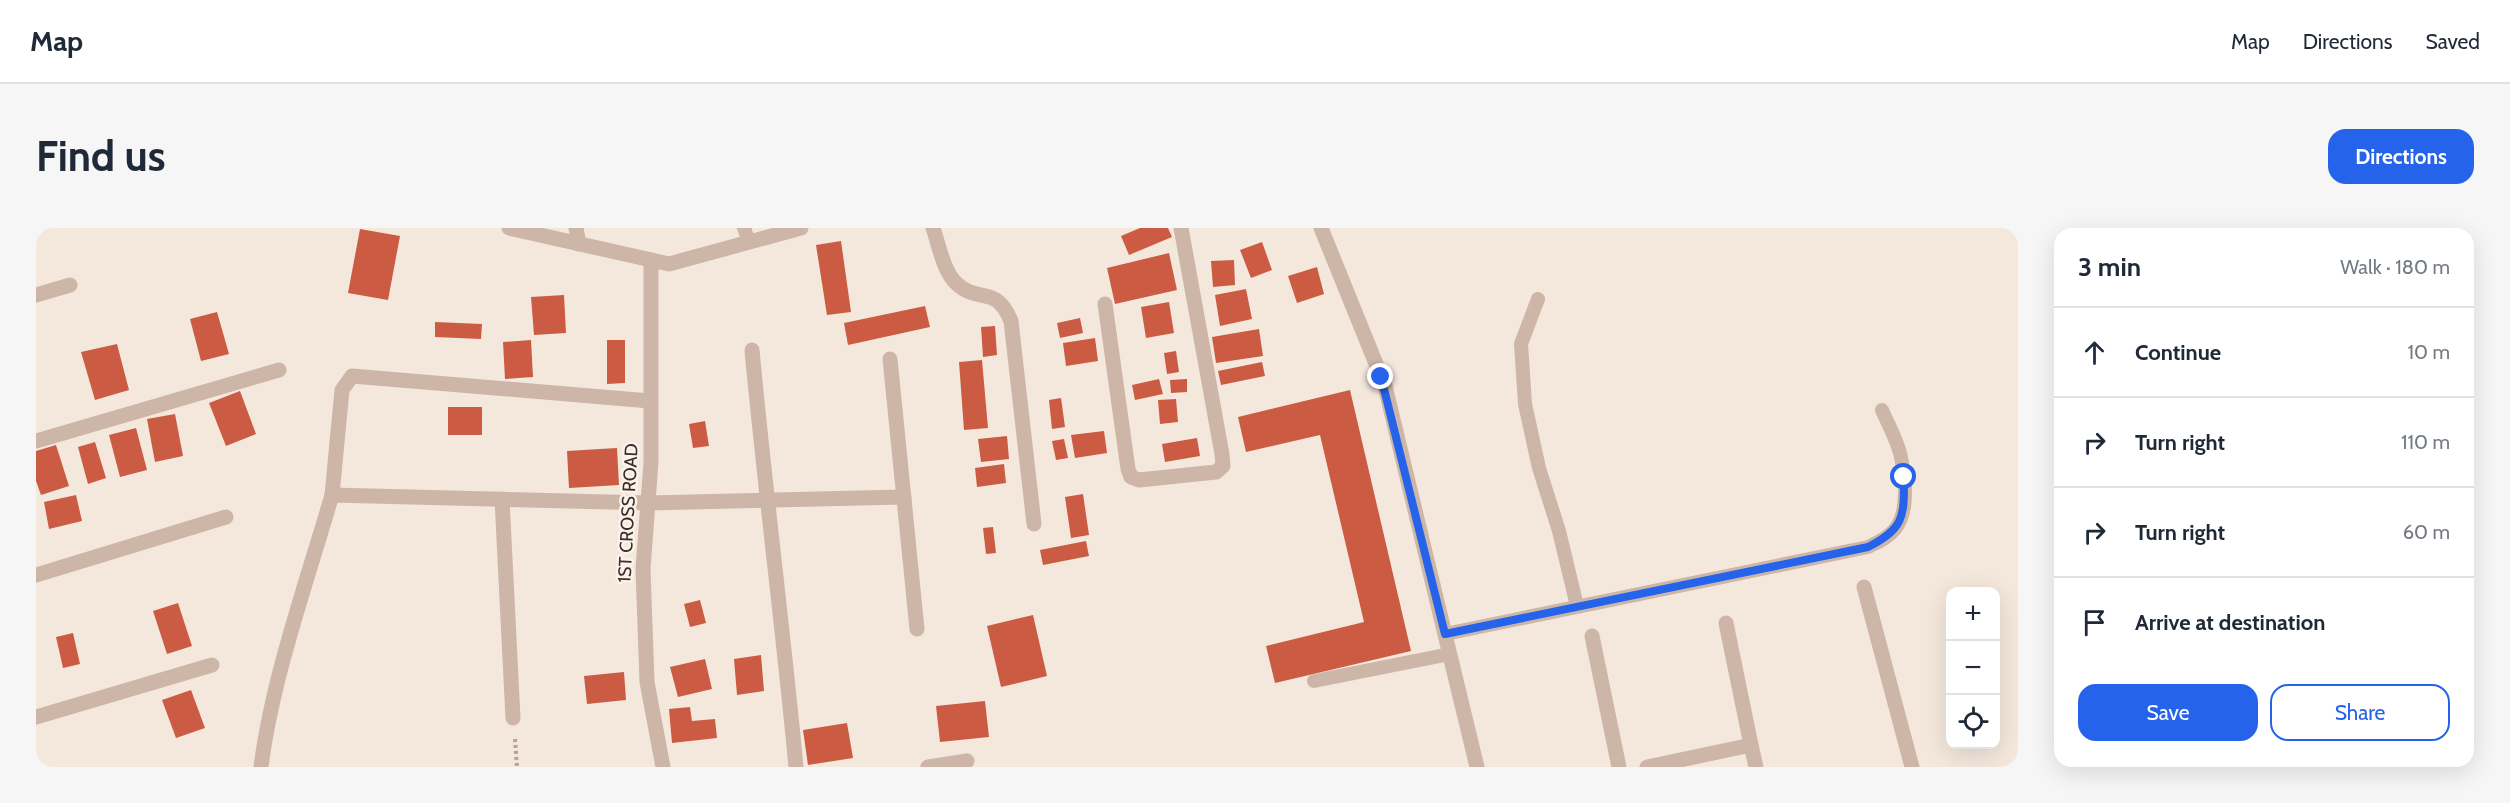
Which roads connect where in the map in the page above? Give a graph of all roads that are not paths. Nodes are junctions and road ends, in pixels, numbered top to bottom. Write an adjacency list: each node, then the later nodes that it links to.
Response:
1 (509, 228): 8 (street)
2 (576, 228): 8 (street)
3 (801, 228): 7 (street)
4 (933, 228): 26 (street)
5 (1181, 228): 13 (street)
6 (1321, 228): 32 (street)
7 (747, 235): 9 (street)
8 (579, 244): 9 (street)
9 (651, 260): 17 (street, 1ST CROSS ROAD)
10 (70, 285): 11 (street)
11 (36, 295)
12 (1538, 299): 29 (lane)
13 (1105, 304)
14 (752, 350): 23 (street)
15 (890, 359): 21 (street)
16 (279, 370): 19 (street)
17 (650, 401): 20 (street); 24 (street, 1ST CROSS ROAD)
18 (1882, 410): 29 (lane)
19 (36, 441)
20 (332, 495): 22 (street); 41 (street)
21 (904, 497): 23 (street); 31 (street)
22 (502, 499): 24 (street); 38 (street)
23 (766, 500): 24 (street); 43 (street)
24 (648, 503): 42 (street, 1ST CROSS ROAD)
25 (226, 517): 27 (street)
26 (1034, 524)
27 (36, 575)
28 (1864, 587): 49 (street)
29 (1577, 606): 32 (lane)
30 (1726, 623): 39 (street)
31 (917, 629)
32 (1445, 634): 34 (street)
33 (1592, 636): 46 (street)
34 (1450, 654): 36 (lane); 45 (street)
35 (212, 665): 37 (street)
36 (1314, 681)
37 (36, 717)
38 (513, 718)
39 (1751, 746): 47 (street); 48 (street)
40 (967, 761): 44 (street)
41 (261, 767)
42 (663, 767)
43 (796, 767)
44 (928, 767)
45 (1478, 767)
46 (1619, 767)
47 (1647, 767)
48 (1756, 767)
49 (1912, 767)

